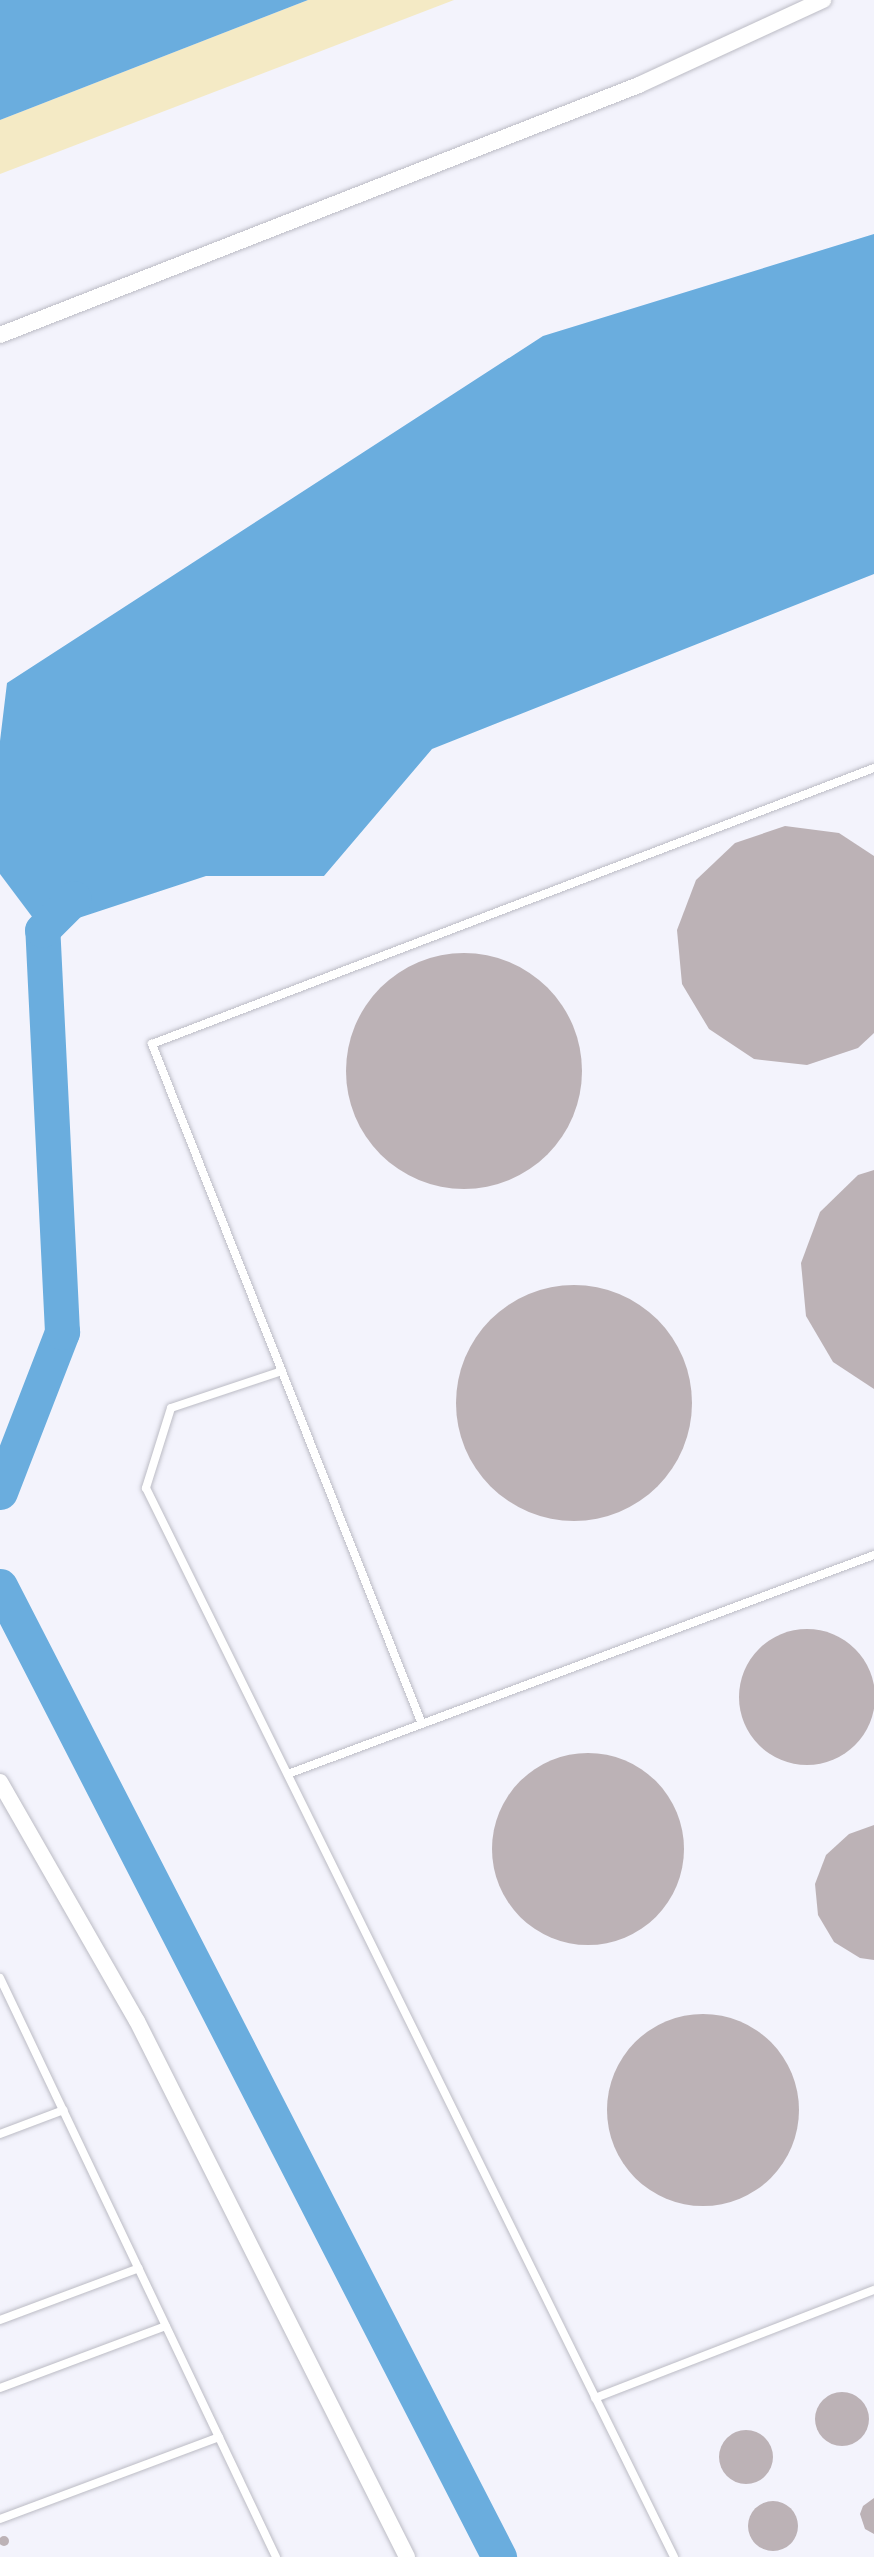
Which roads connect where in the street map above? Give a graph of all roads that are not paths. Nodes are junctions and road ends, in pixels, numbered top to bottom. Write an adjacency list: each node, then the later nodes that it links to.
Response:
1 (823, 0): 2 (street)
2 (0, 335)
3 (874, 768): 4 (lane)
4 (282, 1371): 6 (lane); 7 (lane)
5 (874, 1555): 6 (lane)
6 (422, 1724): 7 (lane)
7 (288, 1774): 17 (lane)
8 (0, 1782): 21 (street)
9 (0, 1979): 10 (lane)
10 (64, 2109): 11 (lane); 12 (lane)
11 (0, 2134)
12 (139, 2268): 14 (lane); 15 (lane)
13 (874, 2290): 17 (lane)
14 (0, 2320)
15 (166, 2326): 16 (lane); 18 (lane)
16 (0, 2388)
17 (595, 2398): 22 (lane)
18 (219, 2437): 19 (lane); 20 (lane)
19 (0, 2519)
20 (276, 2557)
21 (407, 2557)
22 (674, 2557)

